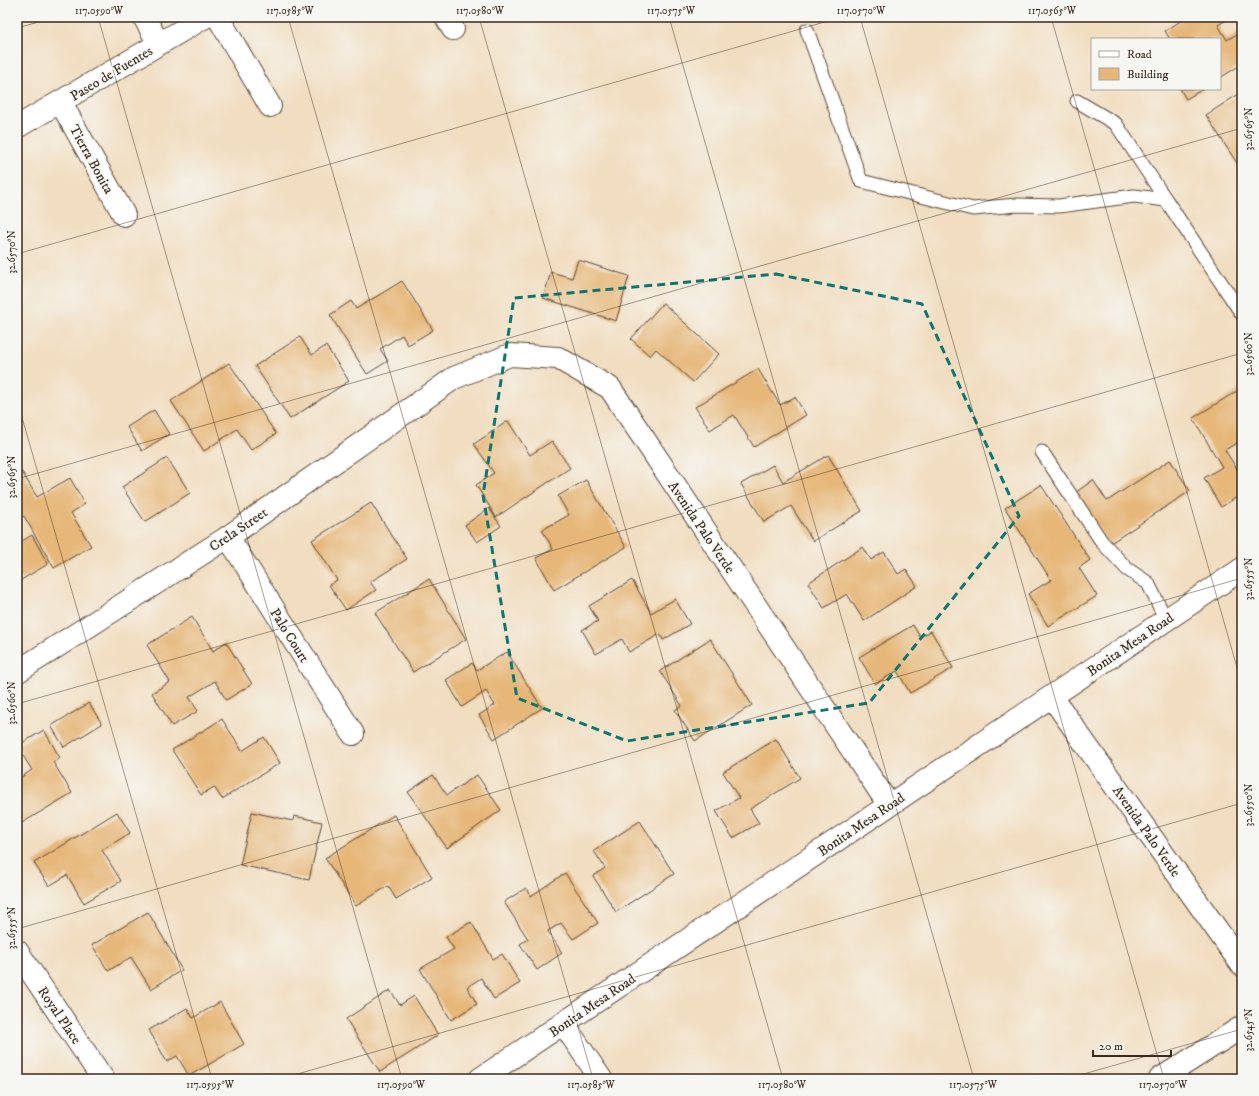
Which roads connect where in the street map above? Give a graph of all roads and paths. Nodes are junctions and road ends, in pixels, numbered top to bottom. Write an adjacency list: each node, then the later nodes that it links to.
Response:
1 (144, 17): 5 (street)
2 (205, 17): 5 (street, Paseo de Fuentes)
3 (218, 17): 8 (street)
4 (807, 30): 10 (lane)
5 (159, 44): 7 (street, Paseo de Fuentes)
6 (1077, 101): 10 (lane)
7 (61, 103): 9 (street, Paseo de Fuentes); 11 (street, Tierra Bonita)
8 (270, 106)
9 (17, 127)
10 (1166, 200): 12 (lane)
11 (124, 215)
12 (1242, 314)
13 (454, 378): 15 (street, Crela Street); 21 (street, Avenida Palo Verde)
14 (1042, 452): 17 (lane)
15 (228, 537): 18 (street, Crela Street); 20 (street, Palo Court)
16 (1242, 569): 17 (street, Bonita Mesa Road)
17 (1166, 620): 19 (street, Bonita Mesa Road)
18 (17, 672)
19 (1052, 697): 21 (street, Bonita Mesa Road); 23 (street, Avenida Palo Verde)
20 (353, 734)
21 (889, 806): 24 (street, Bonita Mesa Road)
22 (17, 951): 26 (street, Royal Place)
23 (1242, 965)
24 (564, 1023): 27 (street, Bonita Mesa Road); 28 (street)
25 (1242, 1027): 29 (street)
26 (103, 1079)
27 (480, 1079)
28 (601, 1079)
29 (1160, 1079)

